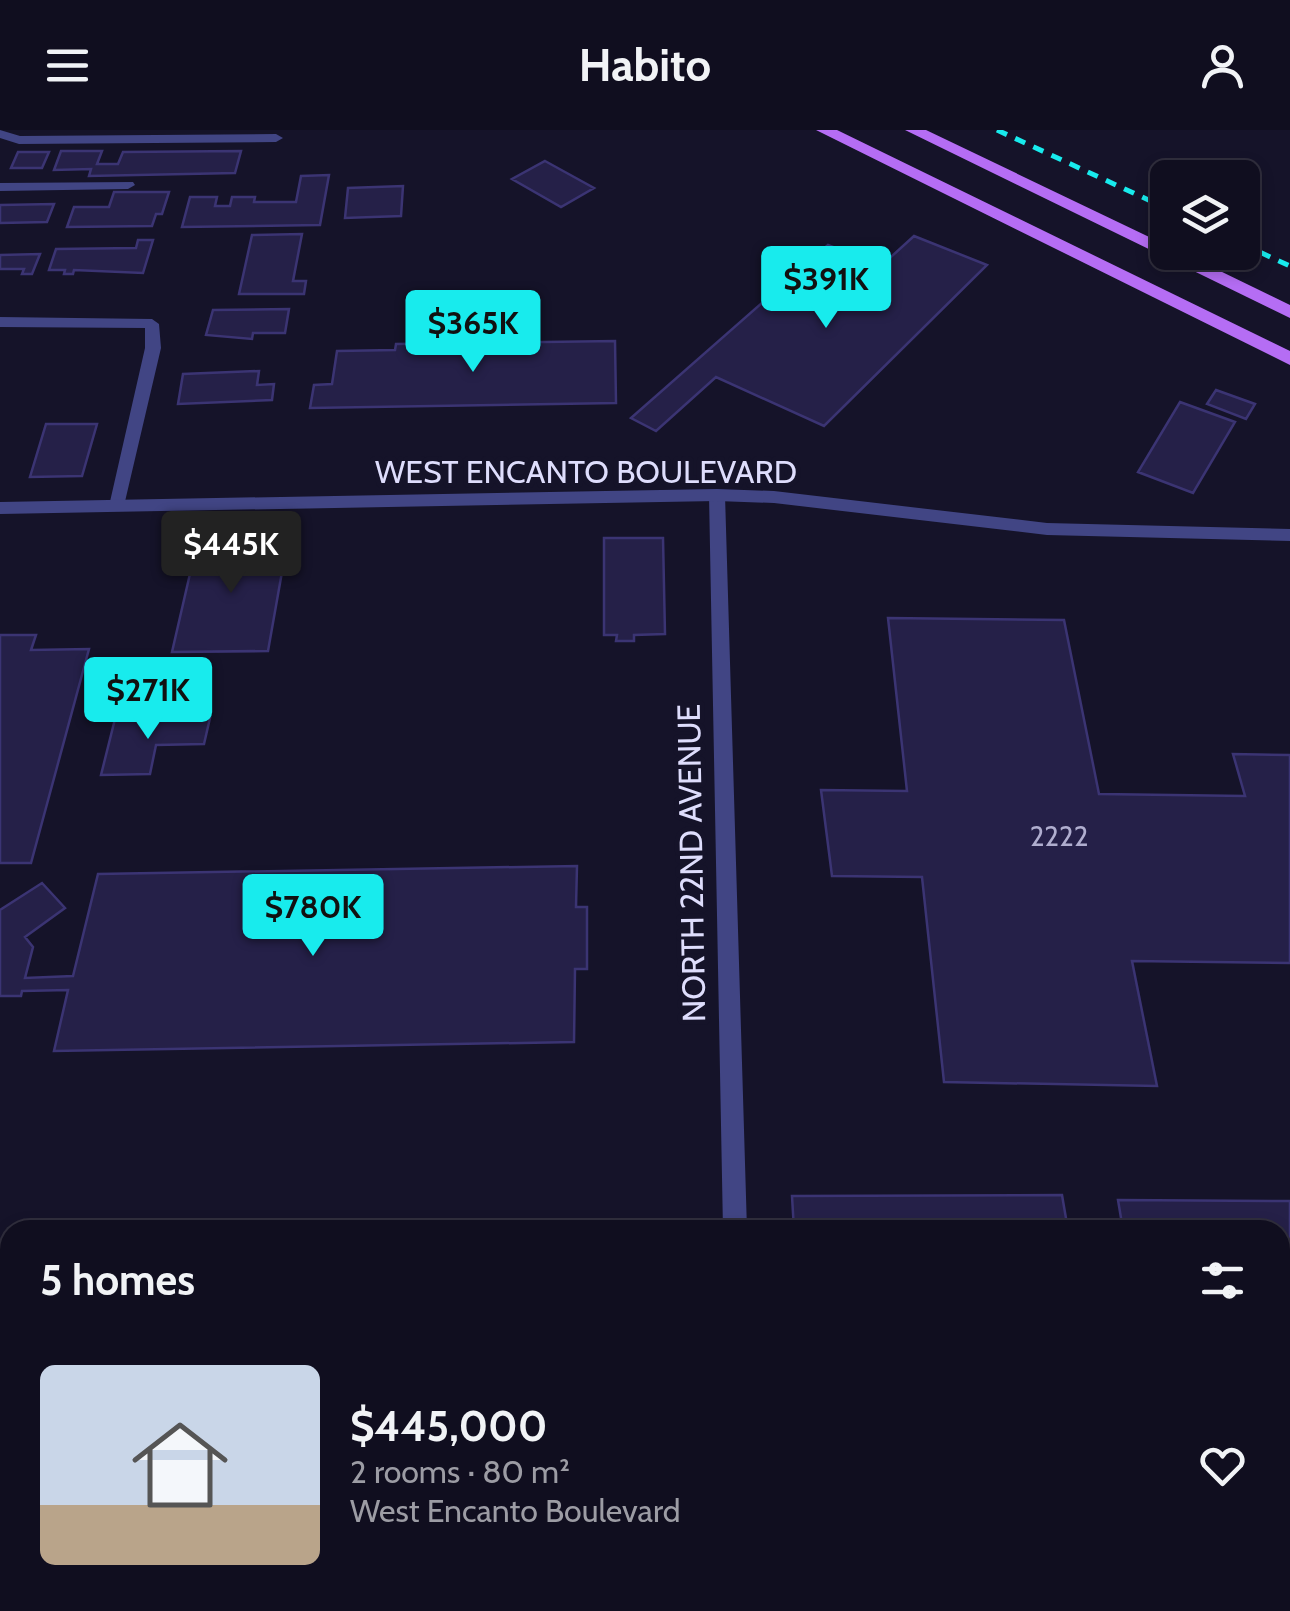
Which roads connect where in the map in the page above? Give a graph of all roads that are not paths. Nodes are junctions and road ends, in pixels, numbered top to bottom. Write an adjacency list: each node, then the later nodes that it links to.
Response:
1 (824, 130): 5 (main road)
2 (912, 130): 5 (main road)
3 (0, 134): 4 (street)
4 (276, 138)
5 (973, 180): 8 (main road); 10 (main road)
6 (128, 185): 7 (street)
7 (0, 186)
8 (1290, 312)
9 (0, 322): 12 (street)
10 (1290, 359)
11 (717, 495): 12 (street, WEST ENCANTO BOULEVARD); 14 (street, WEST ENCANTO BOULEVARD); 15 (street, NORTH 22ND AVENUE)
12 (117, 506): 13 (street, WEST ENCANTO BOULEVARD)
13 (0, 508)
14 (1290, 535)
15 (734, 1220)

